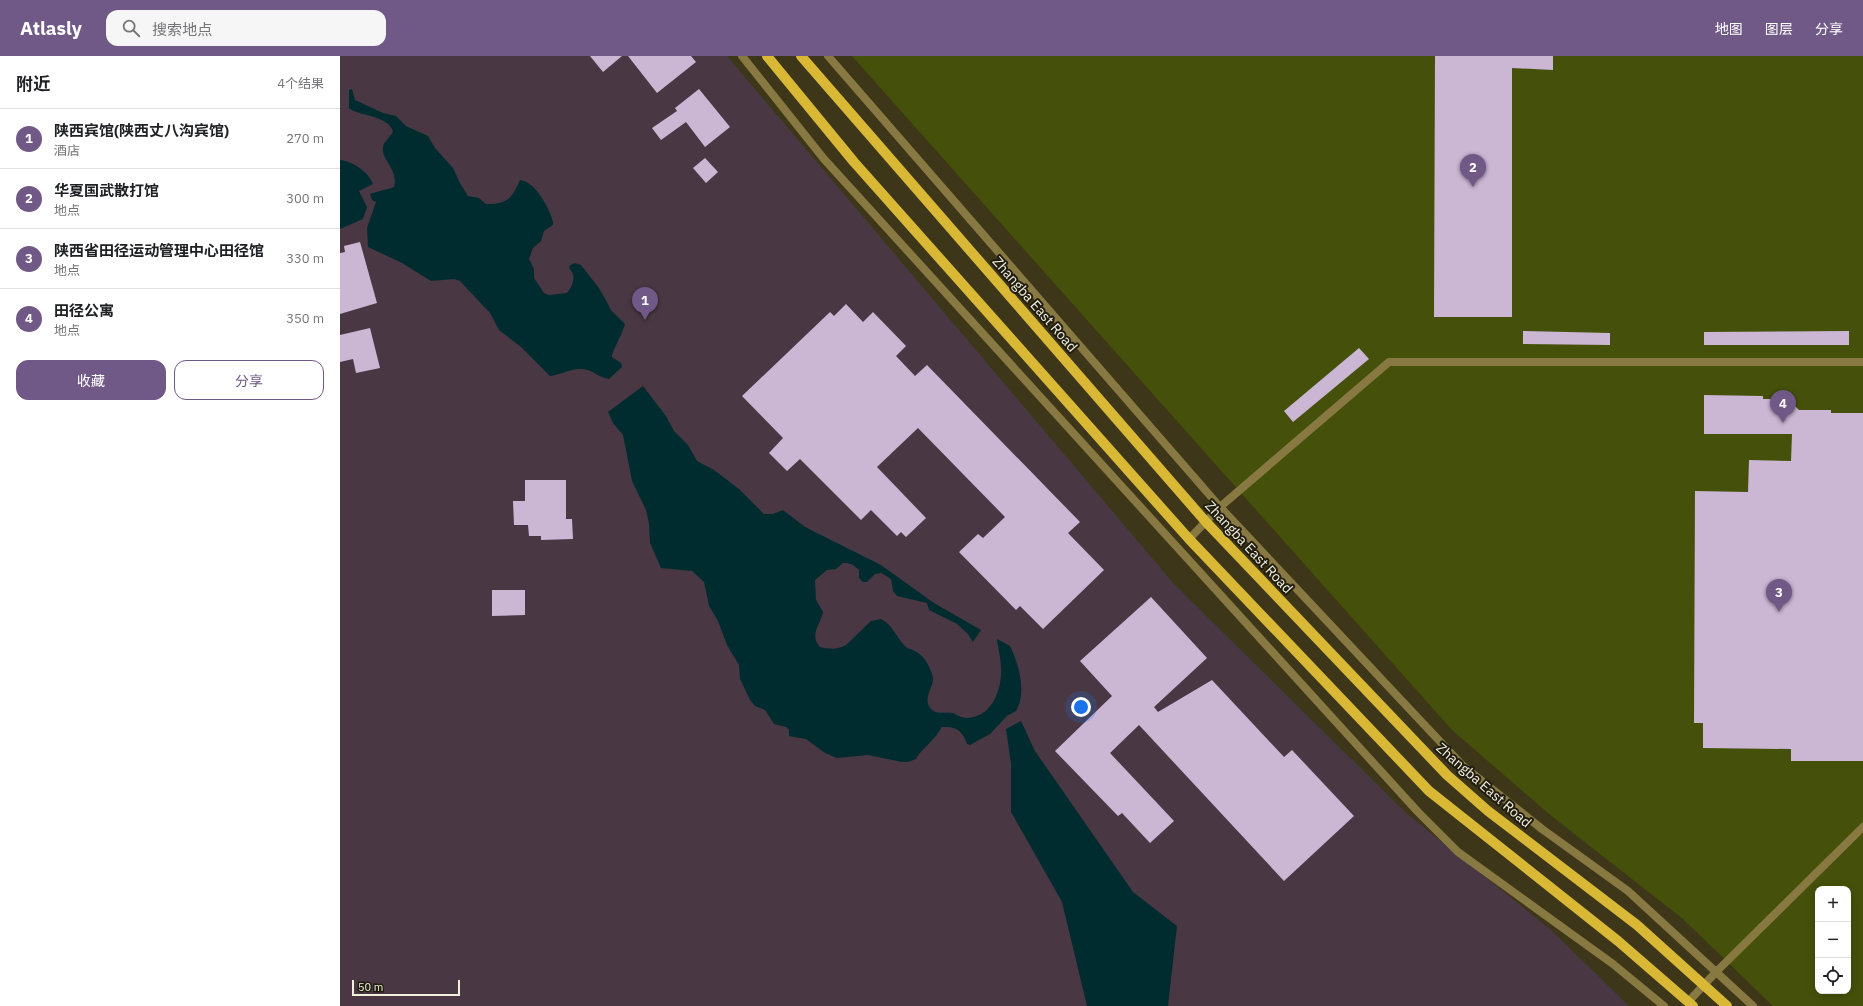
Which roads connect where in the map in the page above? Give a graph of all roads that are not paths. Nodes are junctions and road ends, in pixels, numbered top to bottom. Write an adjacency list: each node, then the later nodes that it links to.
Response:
1 (742, 56): 13 (street)
2 (768, 56): 8 (main road)
3 (800, 56): 7 (main road, Zhangba East Road)
4 (828, 56): 6 (street, Zhangba East Road)
5 (1863, 362): 6 (street)
6 (1220, 507): 7 (street); 10 (street, Zhangba East Road)
7 (1206, 522): 8 (street); 11 (main road, Zhangba East Road)
8 (1189, 539): 12 (main road)
9 (1863, 827): 10 (street)
10 (1717, 971): 11 (street); 15 (street, Zhangba East Road)
11 (1705, 985): 12 (street); 14 (main road, Zhangba East Road)
12 (1690, 1004)
13 (1664, 1006)
14 (1727, 1006)
15 (1753, 1006)

